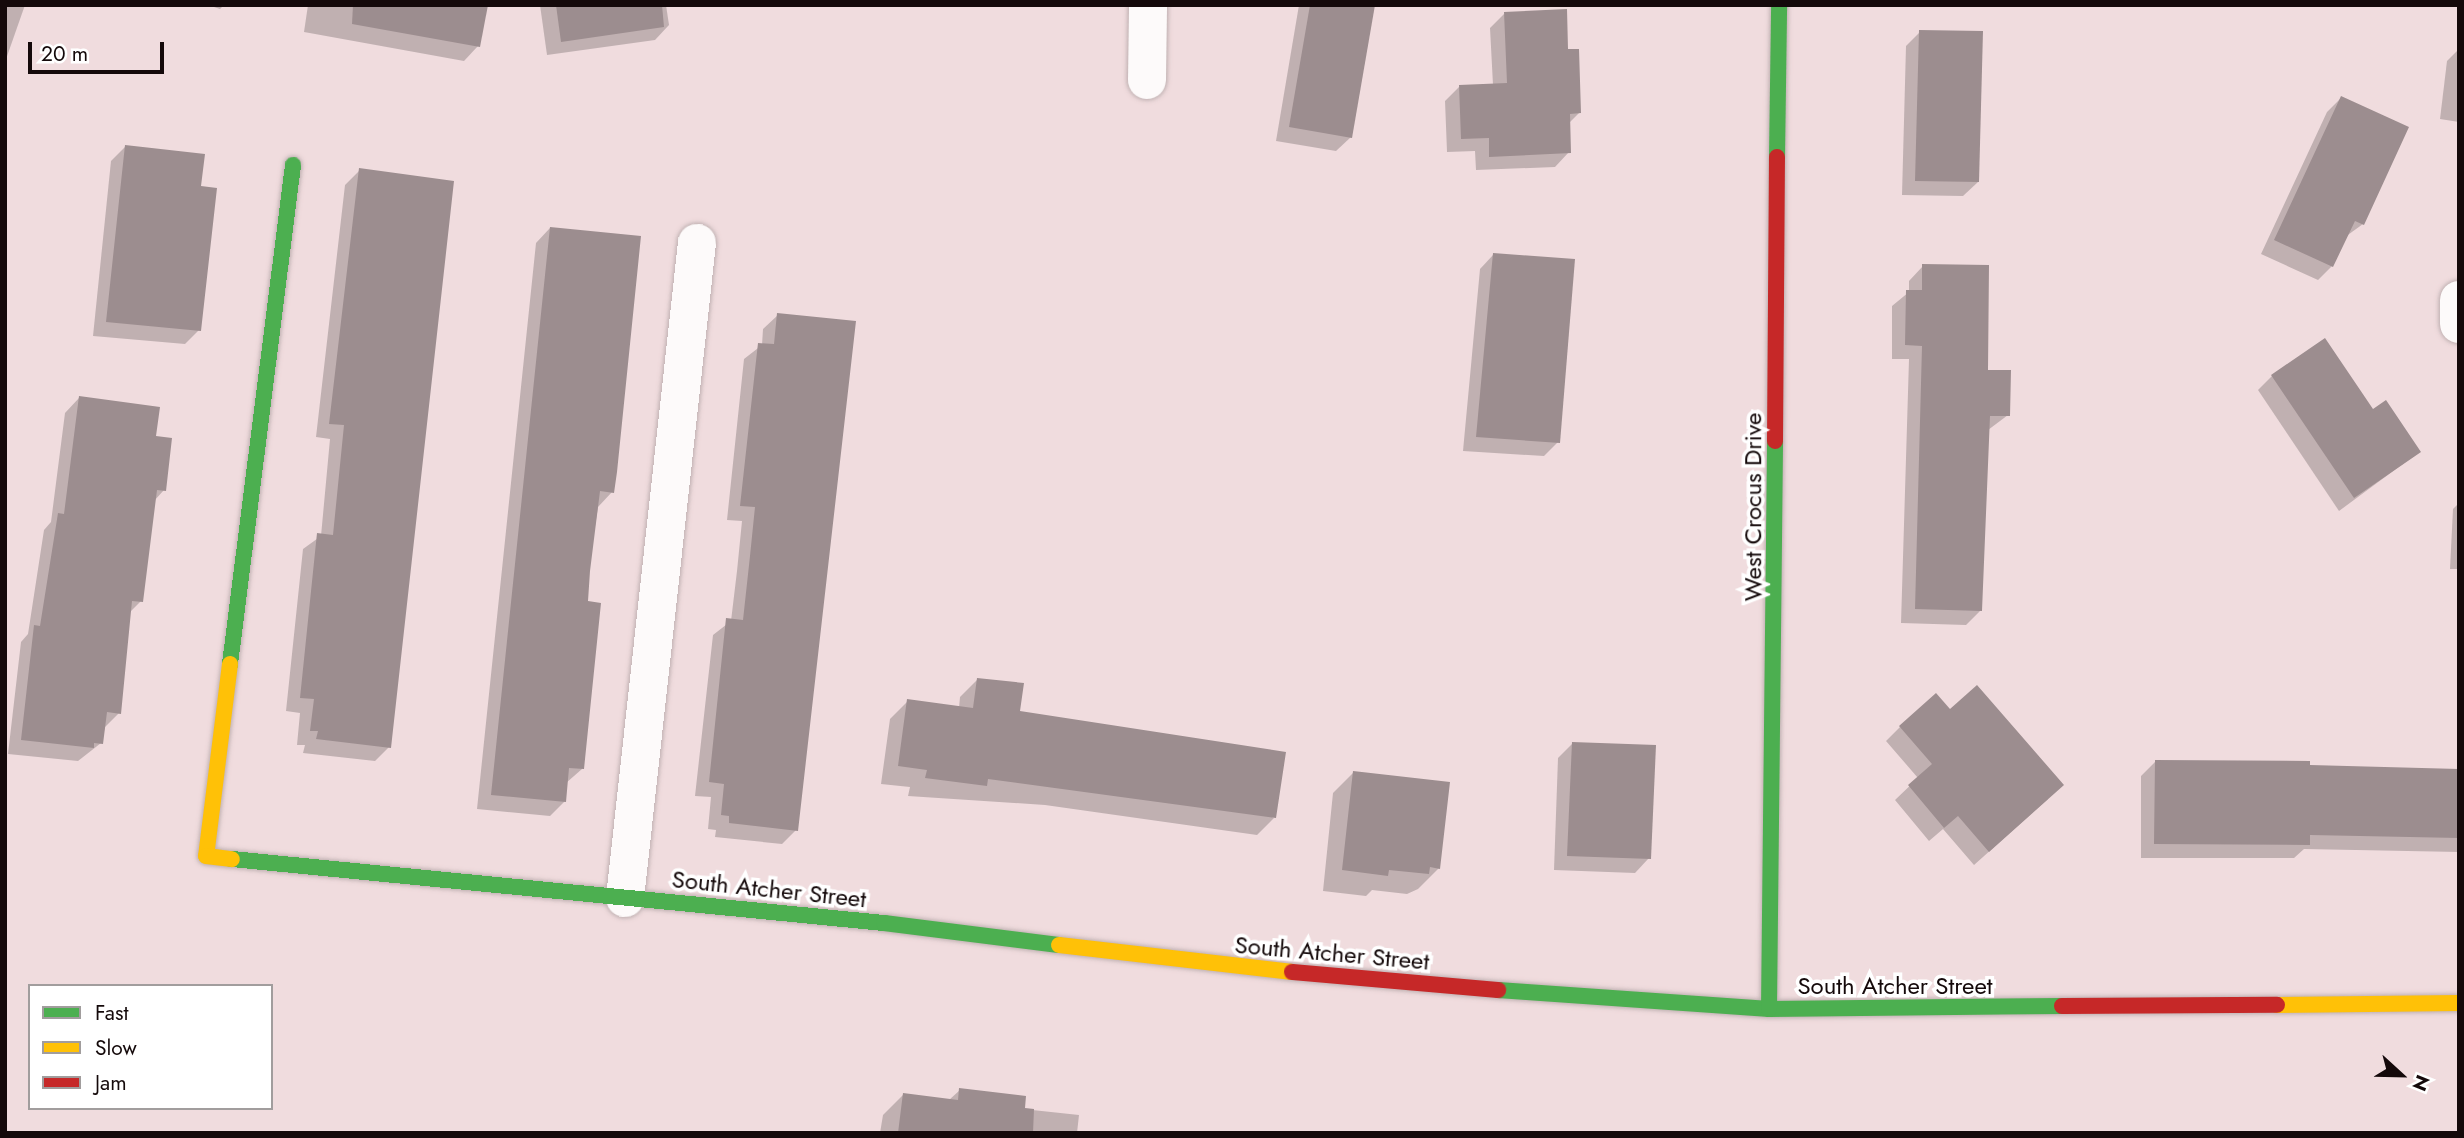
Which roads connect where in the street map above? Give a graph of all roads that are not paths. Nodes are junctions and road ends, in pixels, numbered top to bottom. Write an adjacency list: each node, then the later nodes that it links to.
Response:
1 (1147, 5): 3 (street)
2 (1779, 5): 10 (street, West Crocus Drive)
3 (1147, 80)
4 (293, 165): 8 (street, South Atcher Street)
5 (697, 243): 8 (street)
6 (2459, 300): 7 (street)
7 (2459, 324)
8 (625, 898): 10 (street, South Atcher Street)
9 (2459, 1003): 10 (street, South Atcher Street)
10 (1769, 1009)

